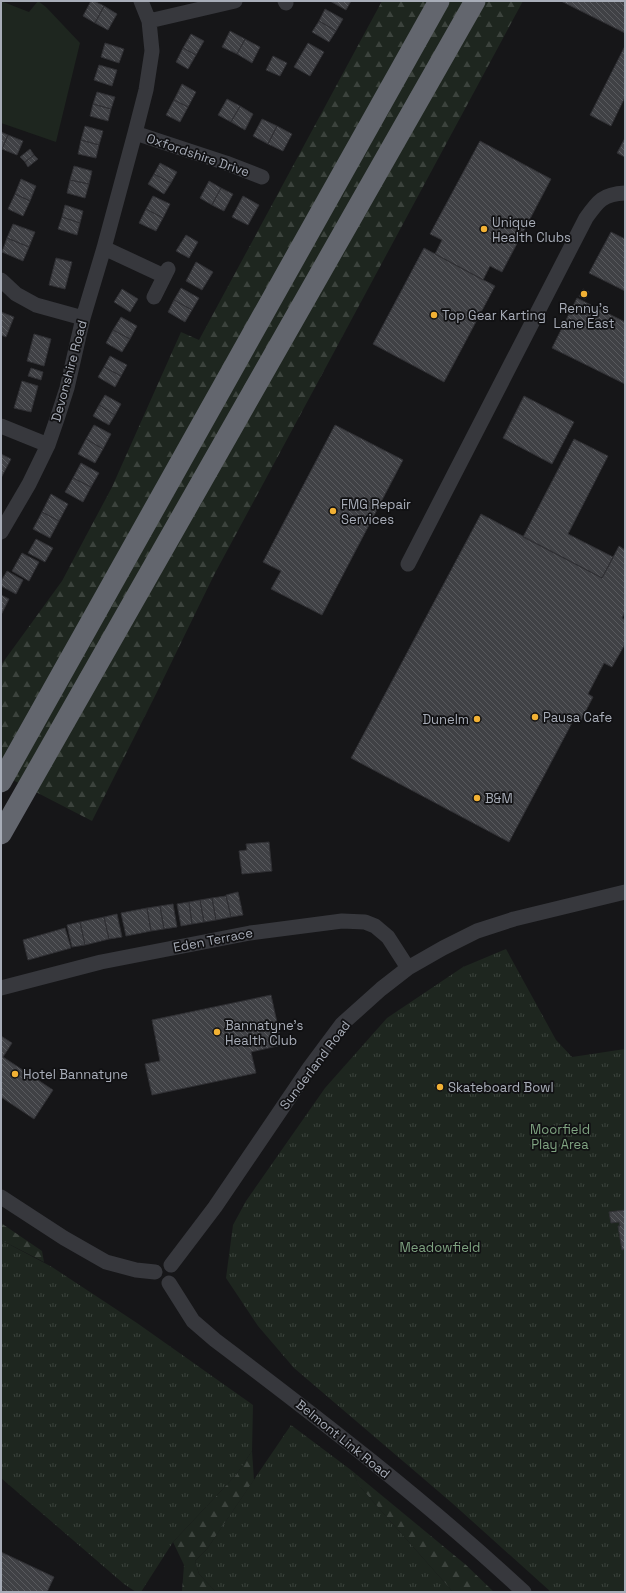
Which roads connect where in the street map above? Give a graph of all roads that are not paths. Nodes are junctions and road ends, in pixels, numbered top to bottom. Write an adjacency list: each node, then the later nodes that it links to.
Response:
1 (141, 1): 5 (street, Devonshire Road)
2 (235, 1): 5 (street)
3 (439, 1): 17 (highway)
4 (474, 1): 18 (highway)
5 (149, 21): 6 (street, Devonshire Road)
6 (135, 133): 7 (street, Oxfordshire Drive); 9 (street, Devonshire Road)
7 (262, 177)
8 (625, 193): 16 (street)
9 (104, 248): 11 (street); 12 (street, Devonshire Road)
10 (1, 280): 12 (street)
11 (154, 297)
12 (83, 318): 14 (street, Devonshire Road)
13 (1, 426): 14 (street)
14 (48, 445): 15 (street, Devonshire Road)
15 (1, 532)
16 (408, 564)
17 (1, 782)
18 (1, 834)
19 (625, 892): 20 (street, Sunderland Road)
20 (408, 968): 21 (street, Eden Terrace); 23 (street, Sunderland Road)
21 (1, 988)
22 (1, 1197): 24 (street)
23 (171, 1265): 24 (street); 25 (street)
24 (155, 1272): 25 (street)
25 (169, 1283): 26 (street, Belmont Link Road)
26 (524, 1592)

